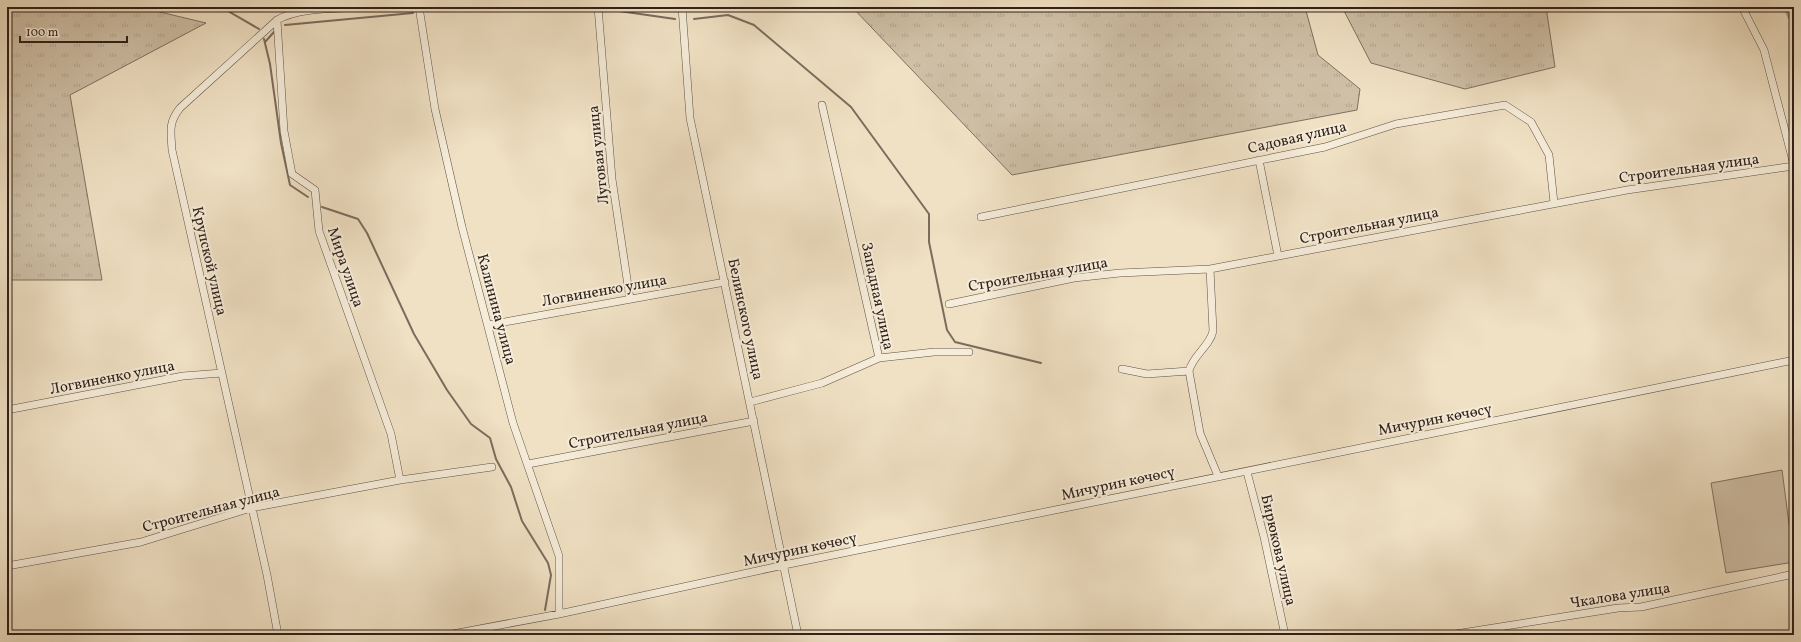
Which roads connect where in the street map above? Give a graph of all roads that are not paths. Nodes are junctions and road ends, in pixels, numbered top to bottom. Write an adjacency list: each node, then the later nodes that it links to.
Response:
1 (362, 7): 6 (street, Крупской улица)
2 (419, 7): 17 (street, Калинина улица)
3 (598, 7): 15 (street, Луговая улица)
4 (682, 7): 14 (street, Белинского улица)
5 (1742, 7): 9 (street)
6 (277, 20): 23 (street, Крупской улица); 31 (street, Мира улица)
7 (822, 106): 19 (street, Западная улица)
8 (1259, 160): 10 (street, Садовая улица); 11 (street, Садовая улица); 12 (street)
9 (1794, 165): 10 (street, Строительная улица)
10 (1554, 203): 12 (street, Строительная улица)
11 (981, 217)
12 (1278, 256): 13 (street, Строительная улица)
13 (1210, 269): 16 (street, Строительная улица); 22 (street)
14 (725, 282): 15 (street, Логвиненко улица); 24 (street, Белинского улица)
15 (630, 299): 17 (street, Логвиненко улица)
16 (949, 304)
17 (488, 325): 27 (street, Калинина улица)
18 (969, 352): 19 (street)
19 (879, 358): 24 (street, Западная улица)
20 (1794, 360): 29 (street, Мичурин көчөсү)
21 (1122, 369): 22 (street)
22 (1189, 371): 30 (street)
23 (222, 373): 25 (street, Логвиненко улица); 32 (street, Крупской улица)
24 (750, 402): 26 (street, Белинского улица)
25 (7, 410)
26 (754, 420): 27 (street, Строительная улица); 33 (street, Белинского улица)
27 (528, 464): 36 (street, Калинина улица)
28 (492, 467): 31 (street, Строительная улица)
29 (1247, 472): 30 (street, Мичурин көчөсү); 40 (street, Бирюкова улица)
30 (1218, 476): 33 (street, Мичурин көчөсү)
31 (400, 480): 32 (street, Строительная улица)
32 (251, 508): 34 (street, Строительная улица); 37 (street, Крупской улица)
33 (784, 565): 36 (street, Мичурин көчөсү); 39 (street, Белинского улица)
34 (7, 566)
35 (1794, 574): 41 (street, Чкалова улица)
36 (559, 614): 38 (street, Мичурин көчөсү)
37 (278, 635)
38 (447, 635)
39 (798, 635)
40 (1285, 635)
41 (1449, 635)

